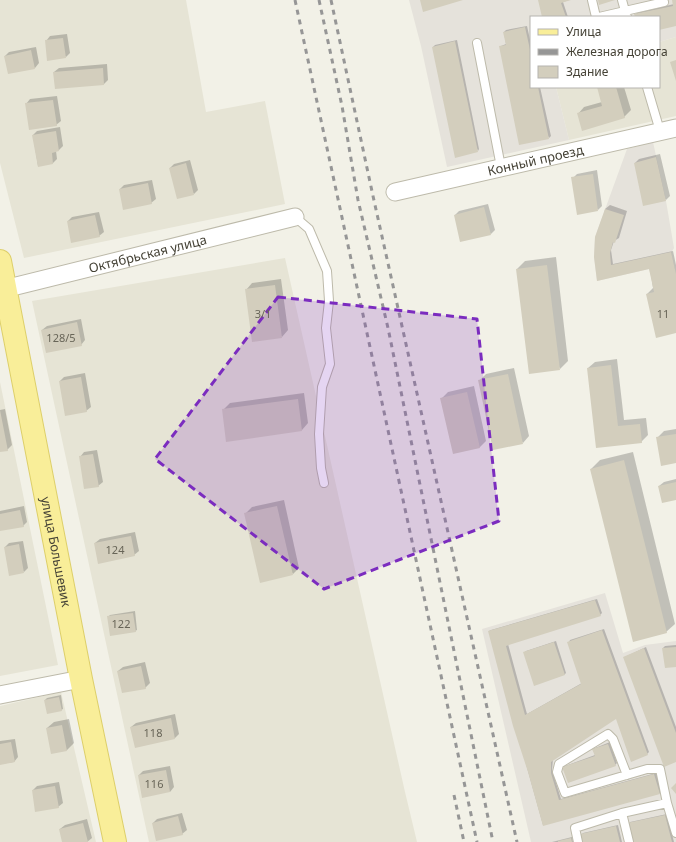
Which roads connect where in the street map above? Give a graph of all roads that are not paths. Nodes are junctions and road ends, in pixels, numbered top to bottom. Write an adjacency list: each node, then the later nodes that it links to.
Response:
1 (592, 0): 5 (lane)
2 (622, 0): 4 (lane)
3 (664, 0): 4 (lane)
4 (626, 14): 6 (lane)
5 (596, 16)
6 (608, 16)
7 (477, 43): 10 (lane)
8 (648, 88): 9 (lane)
9 (668, 129): 10 (street, Конный проезд)
10 (501, 167): 11 (street, Конный проезд)
11 (395, 192)
12 (295, 217): 14 (street, Октябрьская улица); 15 (lane)
13 (0, 261): 14 (main road, улица Большевик)
14 (3, 290): 16 (main road, улица Большевик)
15 (324, 483)
16 (81, 679): 17 (street); 22 (main road, улица Большевик)
17 (0, 695)
18 (627, 775): 18 (lane); 19 (lane)
19 (667, 803): 20 (lane); 21 (lane)
20 (622, 814): 23 (lane); 24 (lane)
21 (676, 833)
22 (115, 842)
23 (578, 842)
24 (629, 842)

